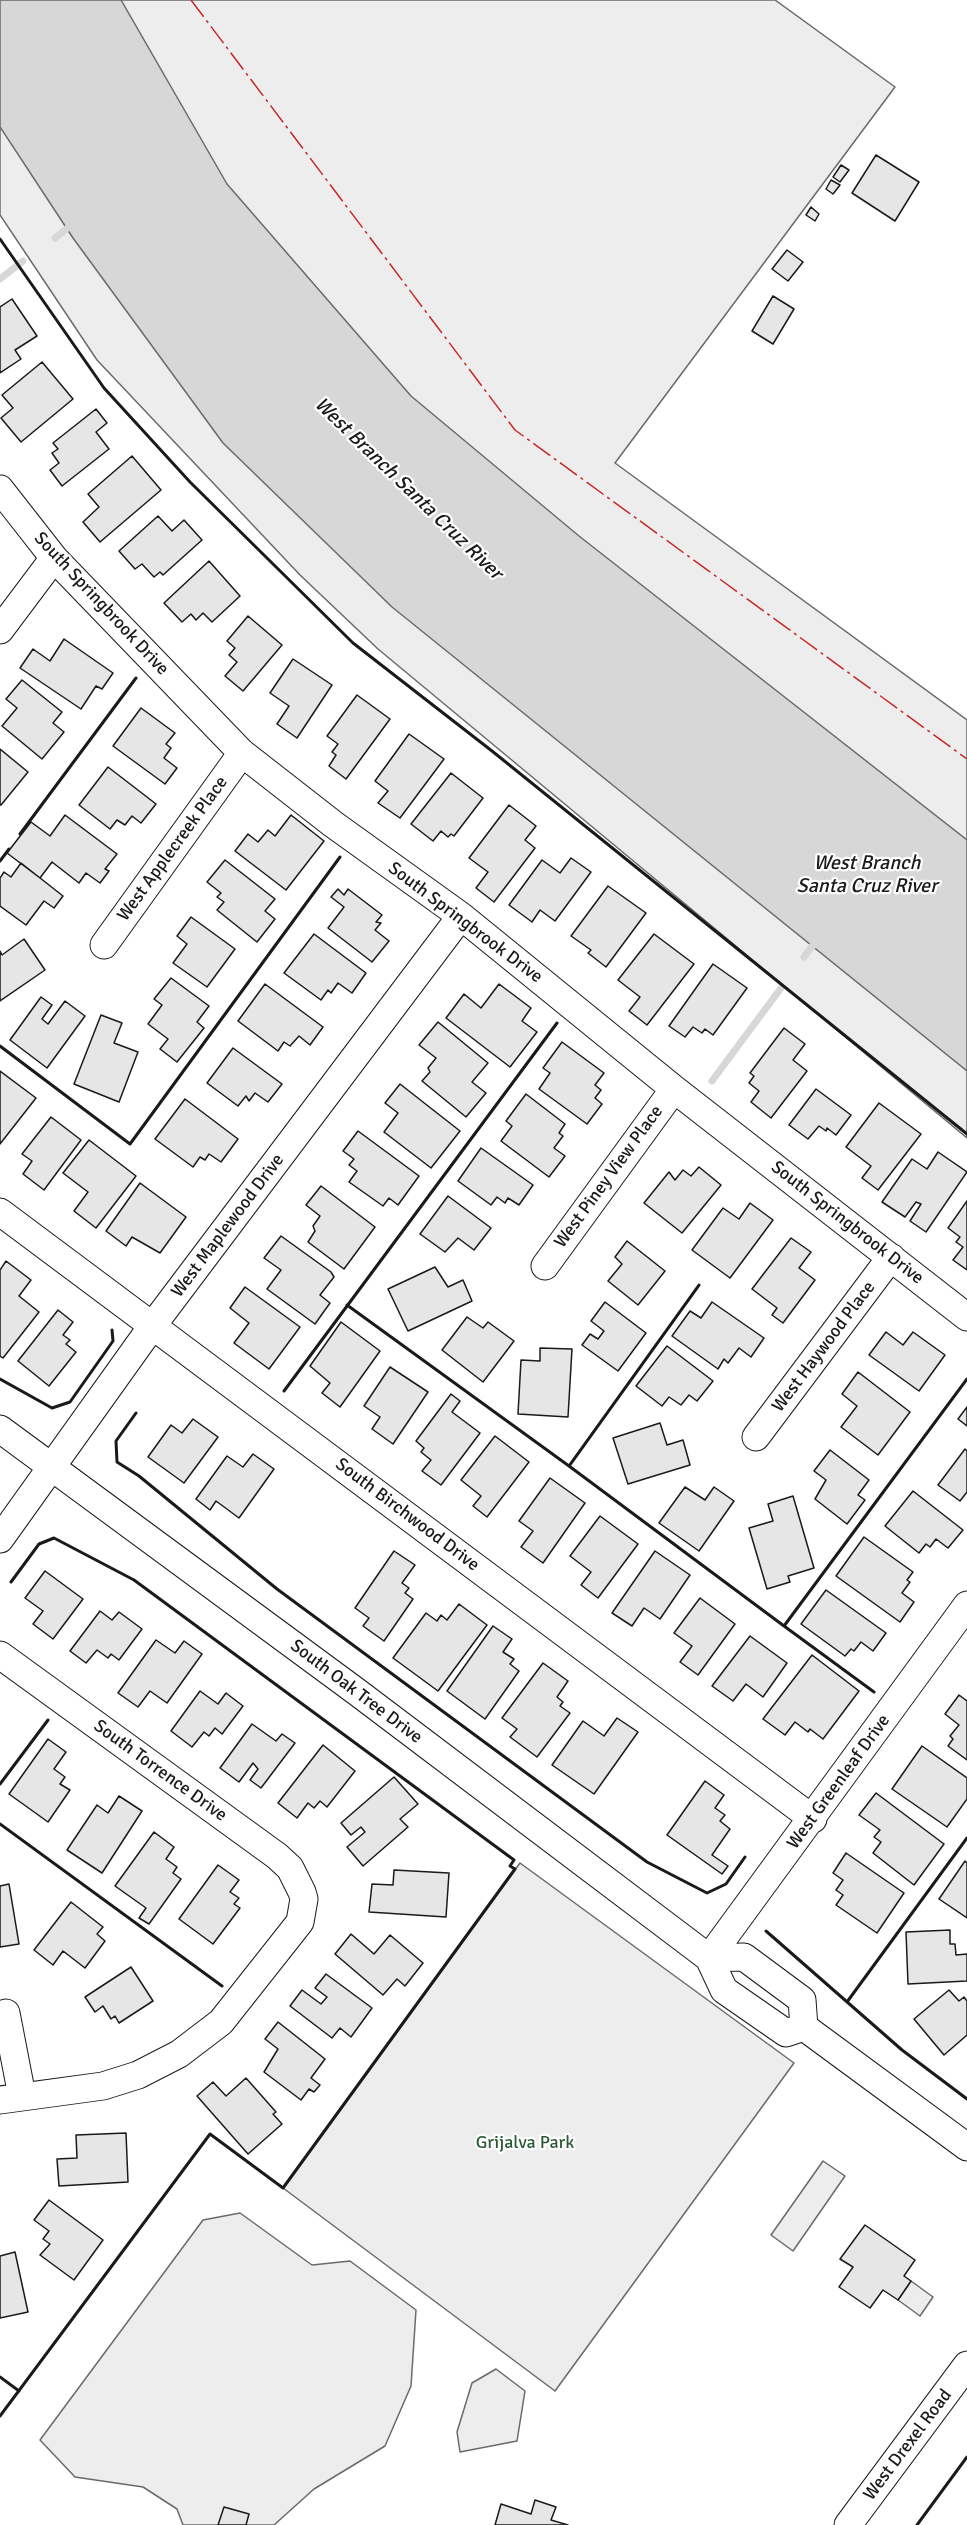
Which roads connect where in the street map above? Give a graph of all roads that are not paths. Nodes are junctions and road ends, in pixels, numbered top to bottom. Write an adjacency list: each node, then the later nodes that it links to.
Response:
1 (0, 489): 2 (street, South Springbrook Drive)
2 (54, 558): 3 (street); 4 (street, South Springbrook Drive)
3 (0, 630)
4 (242, 753): 5 (street, South Springbrook Drive); 6 (street, West Applecreek Place)
5 (461, 916): 7 (street, South Springbrook Drive); 12 (street, West Maplewood Drive)
6 (104, 945)
7 (674, 1089): 9 (street, South Springbrook Drive); 10 (street, West Piney View Place)
8 (0, 1212): 12 (street, South Birchwood Drive)
9 (891, 1257): 11 (street, South Springbrook Drive); 14 (street, West Haywood Place)
10 (545, 1266)
11 (967, 1317)
12 (153, 1325): 15 (street, West Maplewood Drive); 19 (street, South Birchwood Drive)
13 (0, 1429): 15 (street, South Oak Tree Drive)
14 (756, 1437)
15 (51, 1466): 16 (street, West Maplewood Drive); 20 (street, South Oak Tree Drive)
16 (0, 1539)
17 (967, 1605): 19 (street, West Greenleaf Drive)
18 (0, 1655): 23 (street, South Torrence Drive)
19 (813, 1819): 20 (street, West Greenleaf Drive)
20 (709, 1958): 22 (street, South Oak Tree Drive); 22 (street)
21 (6, 2013): 23 (street)
22 (804, 2027): 24 (street)
23 (11, 2098)
24 (967, 2146)
25 (967, 2365): 26 (street, West Drexel Road)
26 (848, 2525)

